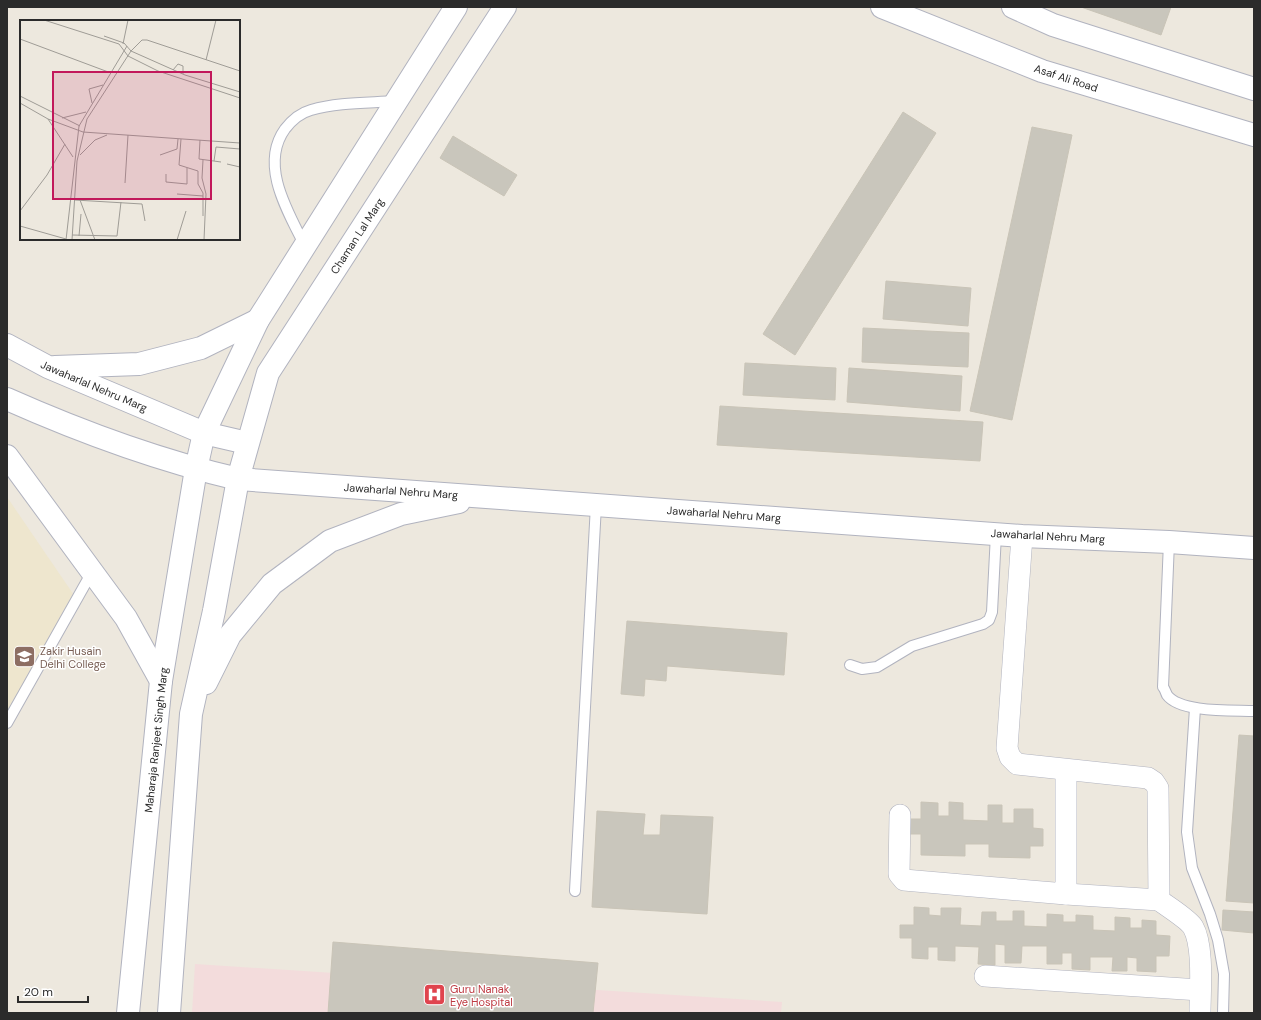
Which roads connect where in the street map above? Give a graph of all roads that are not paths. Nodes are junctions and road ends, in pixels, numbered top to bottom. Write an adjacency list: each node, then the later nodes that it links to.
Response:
1 (456, 7): 7 (main road)
2 (505, 7): 15 (main road, Chaman Lal Marg)
3 (882, 7): 8 (main road, Asaf Ali Road)
4 (1013, 7): 5 (main road)
5 (1034, 12): 6 (main road)
6 (1254, 88)
7 (396, 102): 9 (main road); 9 (lane)
8 (1254, 135)
9 (305, 246): 10 (main road)
10 (258, 320): 12 (main road); 14 (main road)
11 (7, 345): 12 (main road, Jawaharlal Nehru Marg)
12 (48, 367): 14 (main road, Jawaharlal Nehru Marg)
13 (7, 399): 17 (main road, Jawaharlal Nehru Marg)
14 (204, 432): 15 (main road, Jawaharlal Nehru Marg); 17 (main road)
15 (247, 443): 18 (main road, Chaman Lal Marg)
16 (7, 456): 25 (main road)
17 (196, 469): 18 (main road, Jawaharlal Nehru Marg); 27 (main road, Maharaja Ranjeet Singh Marg)
18 (238, 479): 19 (main road, Jawaharlal Nehru Marg); 30 (main road)
19 (482, 497): 20 (main road, Jawaharlal Nehru Marg); 30 (main road)
20 (596, 505): 21 (main road, Jawaharlal Nehru Marg); 34 (lane)
21 (996, 534): 22 (main road, Jawaharlal Nehru Marg); 26 (lane)
22 (1022, 536): 23 (main road, Jawaharlal Nehru Marg); 32 (street)
23 (1169, 542): 24 (main road, Jawaharlal Nehru Marg); 28 (lane)
24 (1254, 548)
25 (92, 572): 27 (main road); 31 (lane)
26 (850, 665)
27 (161, 681): 39 (main road, Maharaja Ranjeet Singh Marg)
28 (1195, 708): 29 (lane); 42 (lane)
29 (1254, 711)
30 (190, 714): 40 (main road)
31 (7, 723)
32 (1066, 771): 35 (street); 36 (street)
33 (900, 815): 35 (street)
34 (575, 891)
35 (1066, 894): 36 (street)
36 (1159, 900): 38 (street)
37 (985, 976): 38 (street)
38 (1200, 990): 41 (street)
39 (128, 1013)
40 (169, 1013)
41 (1200, 1013)
42 (1223, 1013)

